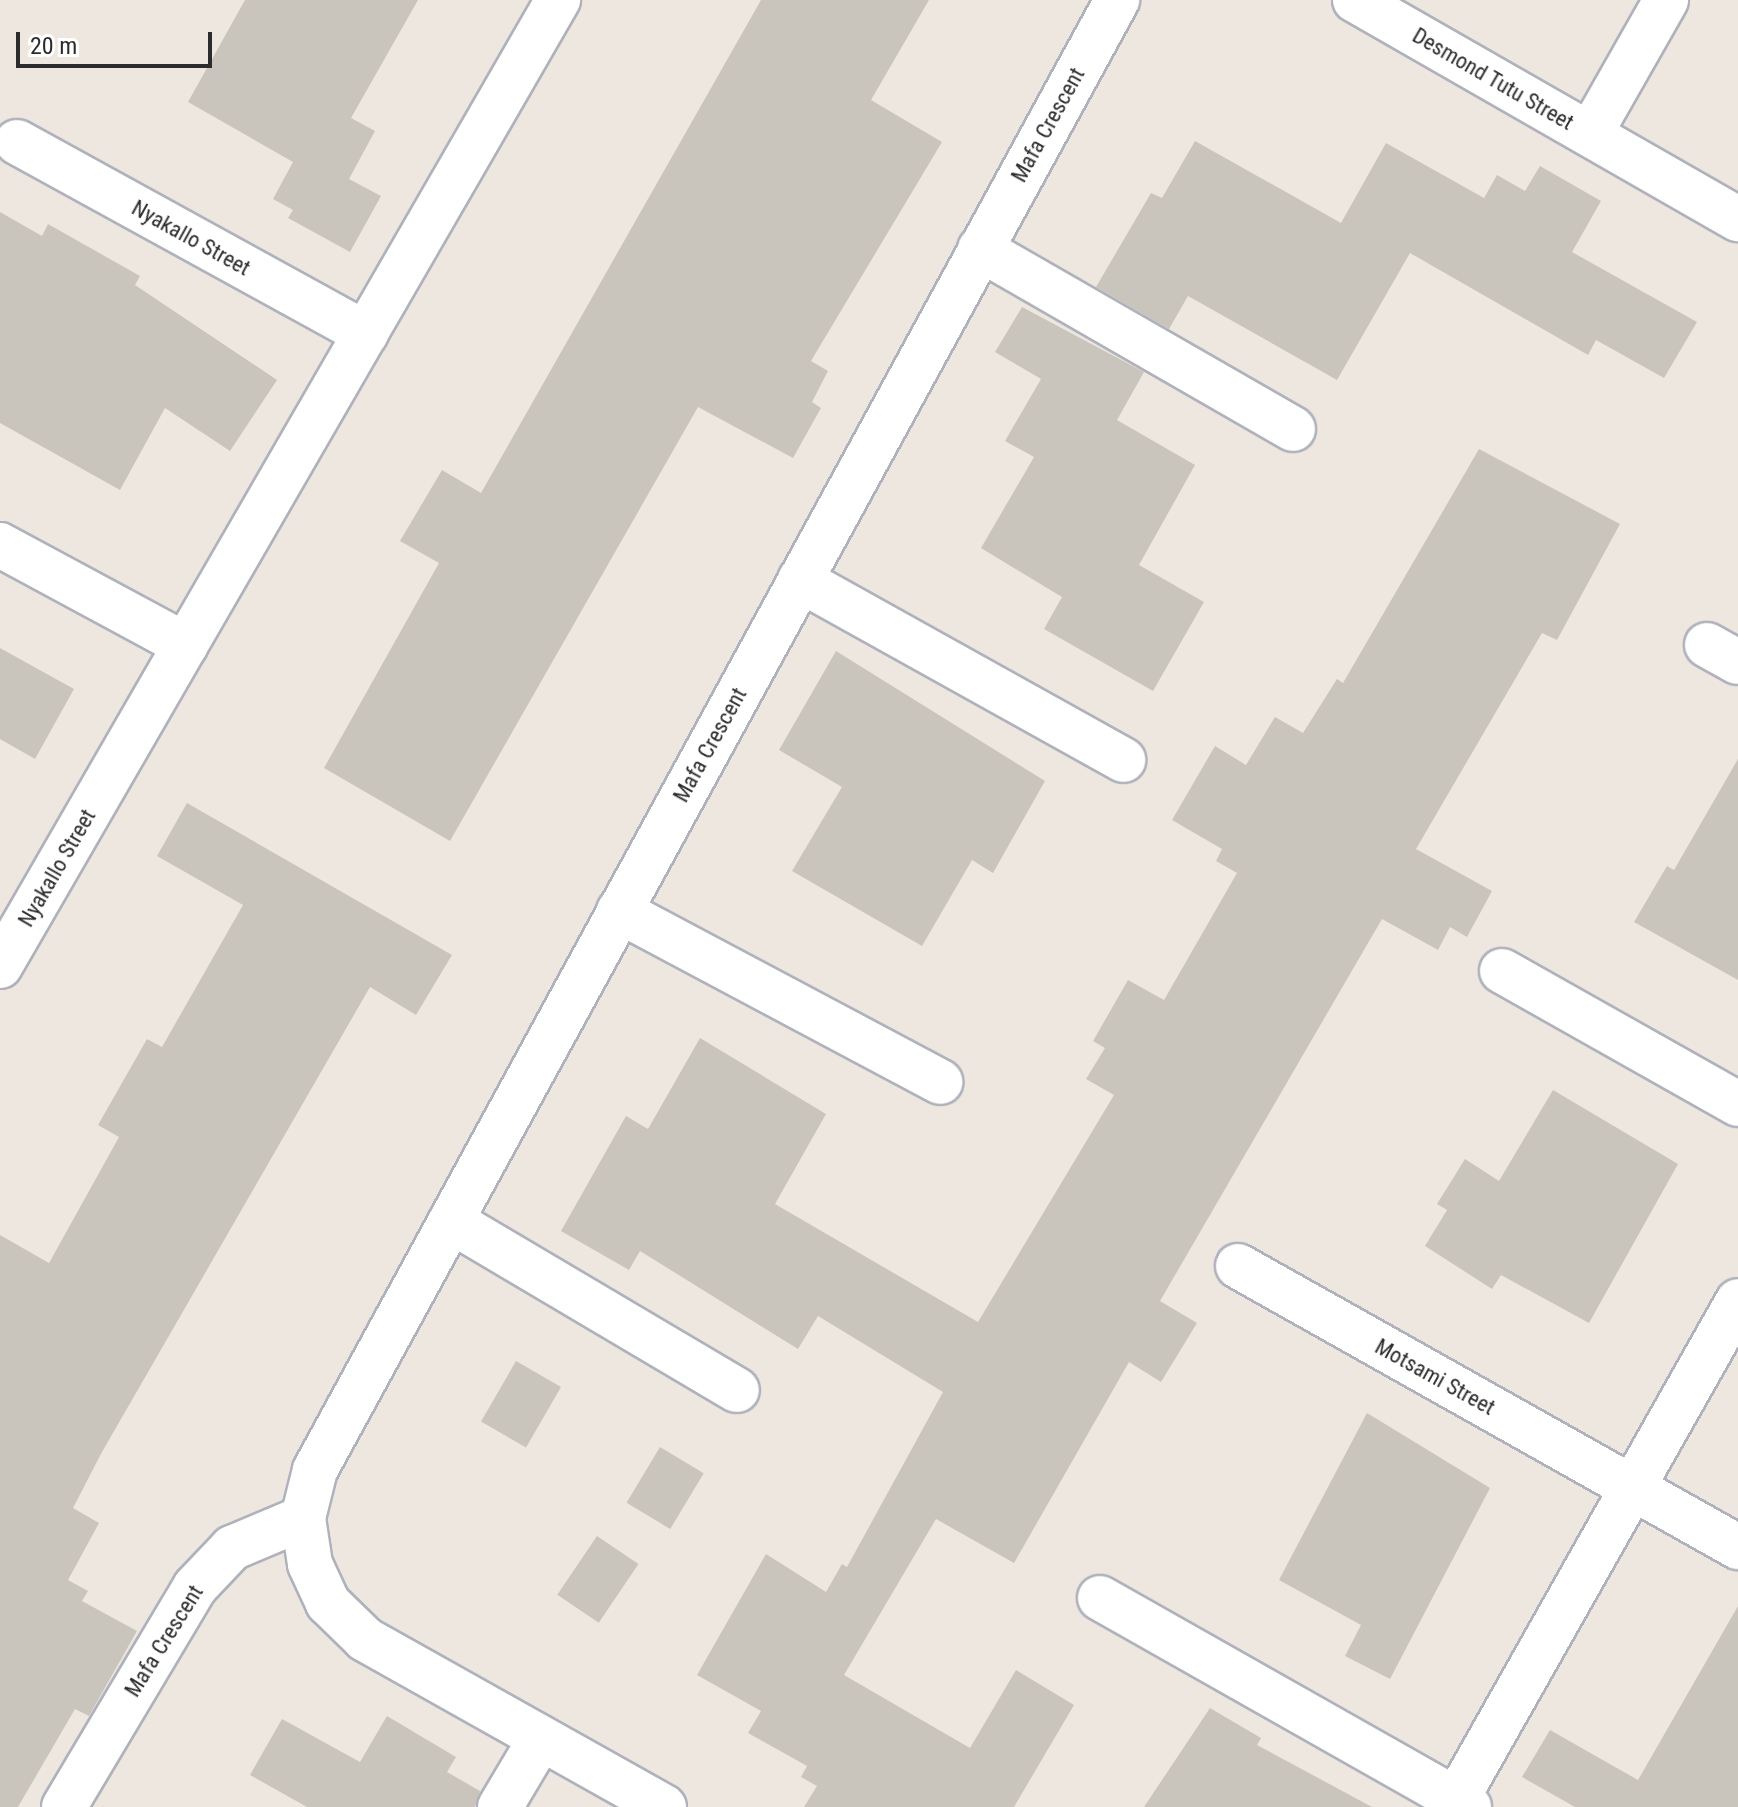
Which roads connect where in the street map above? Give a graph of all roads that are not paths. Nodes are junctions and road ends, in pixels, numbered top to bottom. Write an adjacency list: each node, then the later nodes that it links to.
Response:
1 (558, 0): 9 (street, Nyakallo Street)
2 (1117, 0): 8 (street, Mafa Crescent)
3 (1355, 0): 5 (street, Desmond Tutu Street)
4 (1666, 0): 5 (street, Desmond Tutu Street)
5 (1590, 134): 7 (street, Desmond Tutu Street)
6 (17, 142): 9 (street, Nyakallo Street)
7 (1738, 219)
8 (980, 249): 10 (street); 12 (street, Mafa Crescent)
9 (366, 334): 13 (street, Nyakallo Street)
10 (1293, 429)
11 (0, 545): 13 (street)
12 (800, 580): 14 (street); 15 (street, Mafa Crescent)
13 (186, 645): 16 (street, Nyakallo Street)
14 (1123, 760)
15 (619, 911): 18 (street); 20 (street, Mafa Crescent)
16 (0, 966)
17 (1502, 971): 19 (street)
18 (940, 1082)
19 (1738, 1104)
20 (451, 1221): 23 (street); 25 (street, Mafa Crescent)
21 (1238, 1266): 24 (street, Motsami Street)
22 (1738, 1301): 24 (street)
23 (737, 1390)
24 (1632, 1488): 26 (street, Motsami Street); 29 (street)
25 (303, 1518): 28 (street, Mafa Crescent); 30 (street, Mafa Crescent)
26 (1738, 1547)
27 (1100, 1598): 29 (street)
28 (541, 1738): 31 (street); 32 (street, Mafa Crescent)
29 (1459, 1805)
30 (64, 1807)
31 (500, 1807)
32 (664, 1807)

